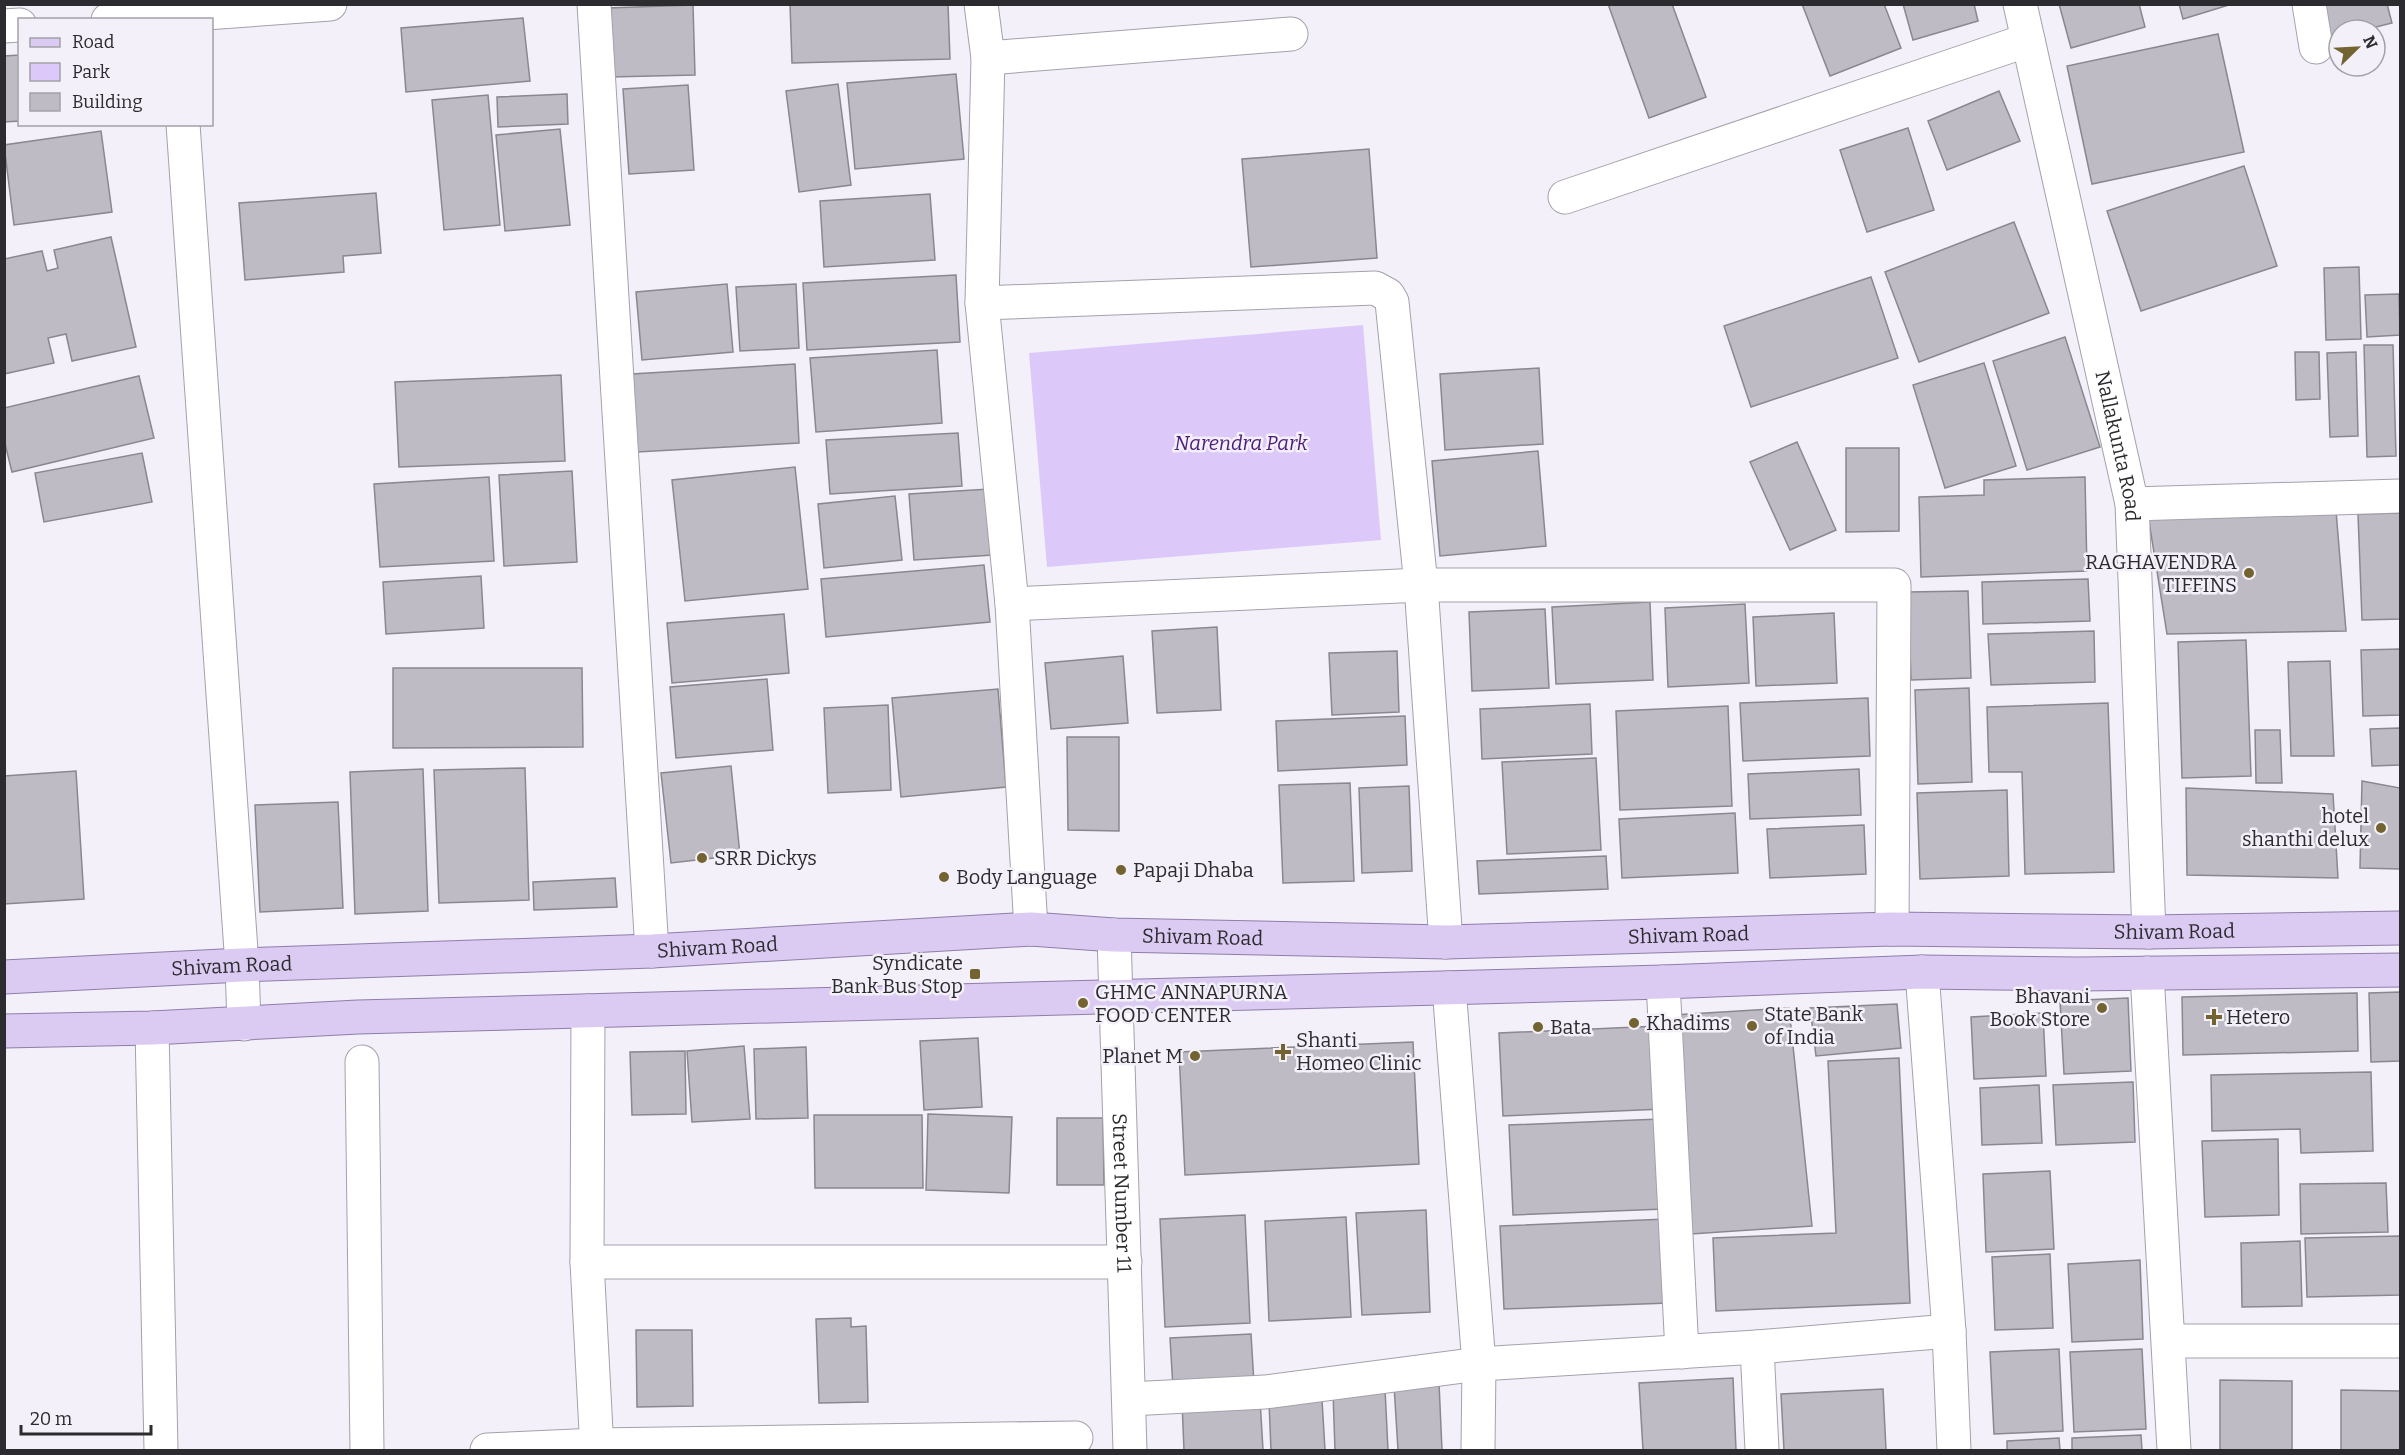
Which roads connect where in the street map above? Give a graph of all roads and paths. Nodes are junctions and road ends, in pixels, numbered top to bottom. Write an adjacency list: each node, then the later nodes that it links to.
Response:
1 (330, 4): 6 (street)
2 (594, 4): 26 (street)
3 (981, 4): 11 (street)
4 (2020, 4): 9 (street, Nallakunta Road)
5 (2309, 4): 10 (street)
6 (175, 13): 7 (street)
7 (127, 18)
8 (1291, 33): 11 (street)
9 (2028, 40): 13 (street); 16 (street, Nallakunta Road)
10 (2316, 47)
11 (988, 58): 14 (street)
12 (183, 126): 27 (street)
13 (1565, 197)
14 (982, 303): 17 (street); 18 (street)
15 (2400, 496): 16 (street)
16 (2132, 504): 23 (street, Nallakunta Road)
17 (1421, 585): 18 (street); 21 (street); 25 (street)
18 (1012, 604): 20 (street)
19 (2400, 928): 23 (main road, Shivam Road)
20 (1031, 929): 24 (main road, Shivam Road); 26 (main road, Shivam Road)
21 (1892, 929): 22 (main road, Shivam Road); 25 (main road, Shivam Road)
22 (2080, 932): 23 (main road, Shivam Road); 31 (main road)
23 (2149, 932)
24 (1114, 935): 25 (main road, Shivam Road); 35 (street, Street Number 11)
25 (1446, 942)
26 (652, 951): 27 (main road, Shivam Road)
27 (242, 965): 32 (main road, Shivam Road); 37 (street)
28 (2400, 969): 30 (main road)
29 (1922, 972): 31 (main road); 33 (main road); 43 (street)
30 (2147, 973): 31 (main road); 44 (street)
31 (2079, 974)
32 (4, 977)
33 (1663, 982): 34 (main road); 47 (street)
34 (1449, 988): 35 (main road); 48 (street)
35 (1116, 996): 36 (main road); 42 (street, Street Number 11)
36 (588, 1011): 37 (main road); 41 (street)
37 (244, 1024): 38 (main road)
38 (152, 1028): 39 (main road); 52 (street)
39 (4, 1031)
40 (362, 1062): 53 (street)
41 (587, 1262): 42 (street); 51 (street)
42 (1125, 1262): 49 (street, Street Number 11)
43 (1949, 1331): 46 (street); 58 (street)
44 (2169, 1341): 45 (street); 59 (street)
45 (2400, 1341)
46 (1757, 1347): 47 (street); 57 (street)
47 (1682, 1352): 48 (street)
48 (1479, 1364): 49 (street); 56 (street)
49 (1129, 1399): 55 (street, Street Number 11)
50 (1076, 1438): 51 (street)
51 (597, 1448): 54 (street)
52 (161, 1450)
53 (368, 1450)
54 (487, 1450)
55 (1130, 1450)
56 (1478, 1450)
57 (1762, 1450)
58 (1954, 1450)
59 (2174, 1450)

